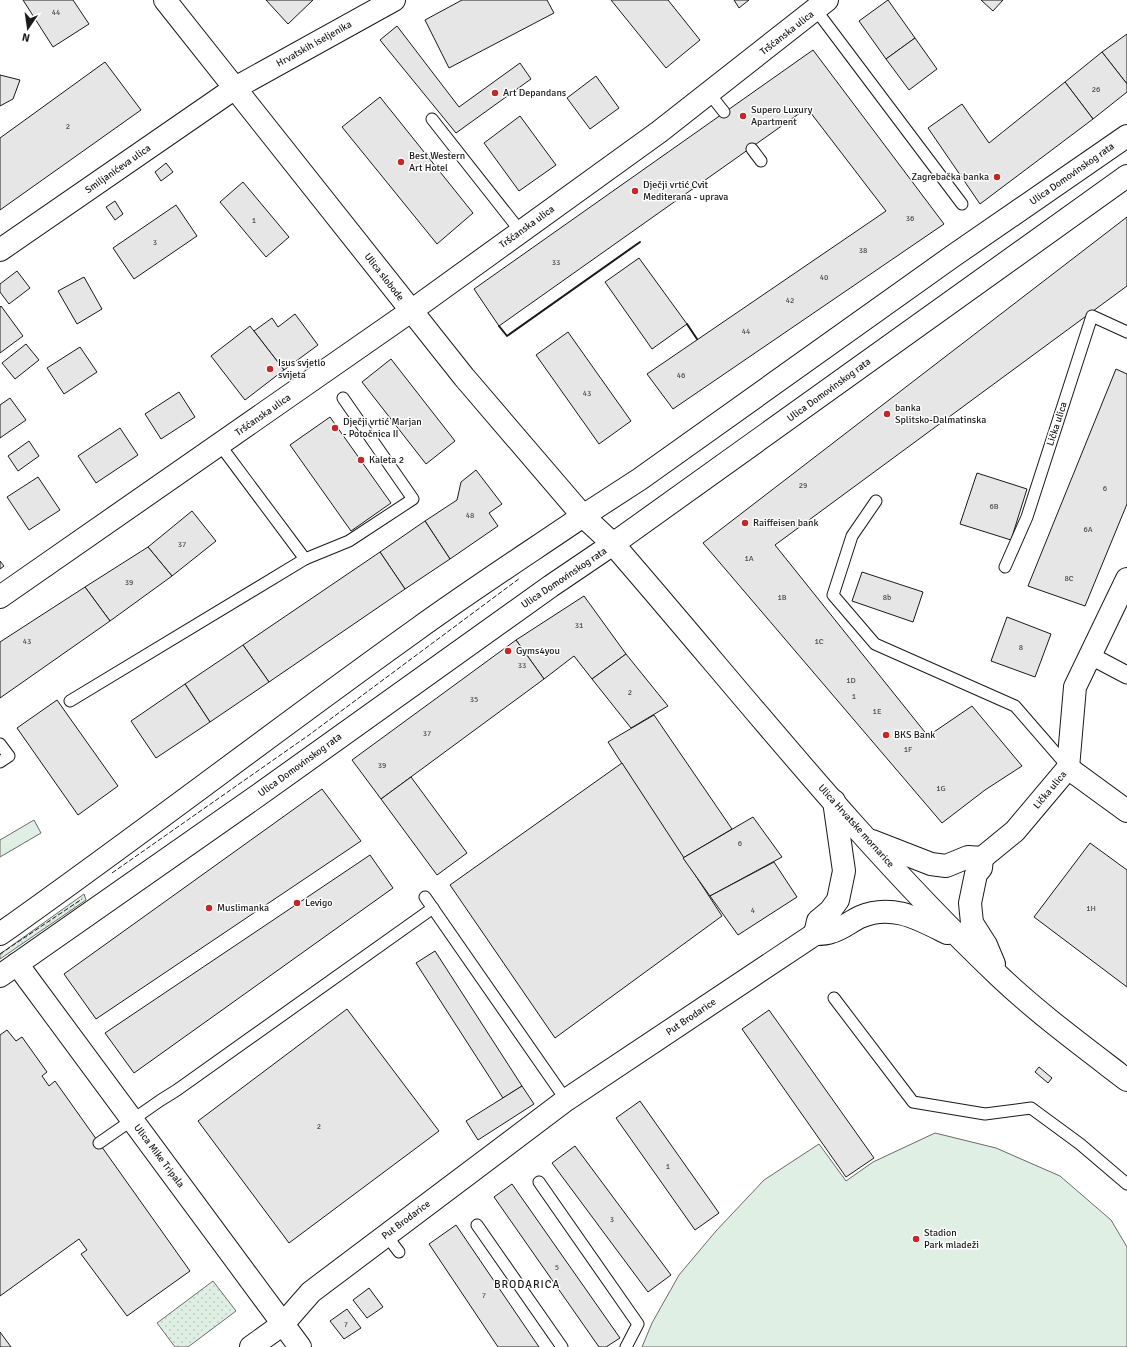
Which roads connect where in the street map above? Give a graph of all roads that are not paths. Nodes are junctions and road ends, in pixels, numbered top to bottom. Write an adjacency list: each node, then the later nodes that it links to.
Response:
1 (165, 0): 4 (street, Ulica slobode)
2 (394, 0): 4 (street, Hrvatskih iseljenika)
3 (822, 5): 5 (street, Tršćanska ulica); 12 (lane)
4 (235, 88): 14 (street, Smiljanićeva ulica); 15 (street, Ulica slobode)
5 (709, 93): 6 (lane); 13 (street, Tršćanska ulica)
6 (724, 112)
7 (432, 119): 13 (lane)
8 (1127, 136): 20 (street, Ulica Domovinskog rata)
9 (752, 149): 10 (lane)
10 (761, 161)
11 (1127, 176): 21 (street, Ulica Domovinskog rata)
12 (962, 204)
13 (521, 232): 15 (street, Tršćanska ulica)
14 (0, 250)
15 (411, 311): 18 (street, Tršćanska ulica); 20 (street, Ulica slobode)
16 (1127, 332): 23 (lane, Lička ulica)
17 (343, 398): 22 (lane)
18 (220, 444): 22 (lane); 25 (street, Tršćanska ulica)
19 (876, 501): 31 (lane)
20 (582, 516): 21 (street, Ulica slobode); 38 (street, Ulica Domovinskog rata)
21 (613, 544): 32 (street, Ulica Hrvatske mornarice); 41 (street, Ulica Domovinskog rata)
22 (305, 559): 28 (lane)
23 (1005, 567)
24 (1127, 579): 26 (street, Lička ulica)
25 (0, 597)
26 (1090, 655): 27 (street); 31 (street, Lička ulica)
27 (1127, 675)
28 (70, 701)
29 (0, 744): 30 (lane)
30 (0, 762)
31 (1068, 768): 33 (street); 35 (street, Lička ulica)
32 (834, 801): 34 (street, Ulica Hrvatske mornarice); 39 (street)
33 (1127, 811)
34 (868, 840): 35 (street); 40 (street, Ulica Hrvatske mornarice)
35 (982, 858): 42 (street)
36 (425, 897): 37 (lane)
37 (433, 908): 45 (lane); 46 (lane)
38 (0, 934)
39 (815, 934): 40 (street); 45 (street, Put Brodarice)
40 (965, 942): 42 (street, Ulica Hrvatske mornarice)
41 (9, 970): 46 (street, Ulica Mike Tripala)
42 (1000, 978): 44 (street, Ulica Hrvatske mornarice)
43 (834, 998): 49 (lane)
44 (1127, 1080)
45 (566, 1100): 51 (street, Put Brodarice)
46 (132, 1120): 47 (lane); 51 (street, Ulica Mike Tripala)
47 (99, 1143)
48 (538, 1182): 55 (lane)
49 (1127, 1184)
50 (477, 1226): 54 (lane)
51 (283, 1324): 52 (street, Put Brodarice); 53 (street, Ulica Mike Tripala)
52 (251, 1347)
53 (300, 1347)
54 (562, 1347)
55 (626, 1347)

